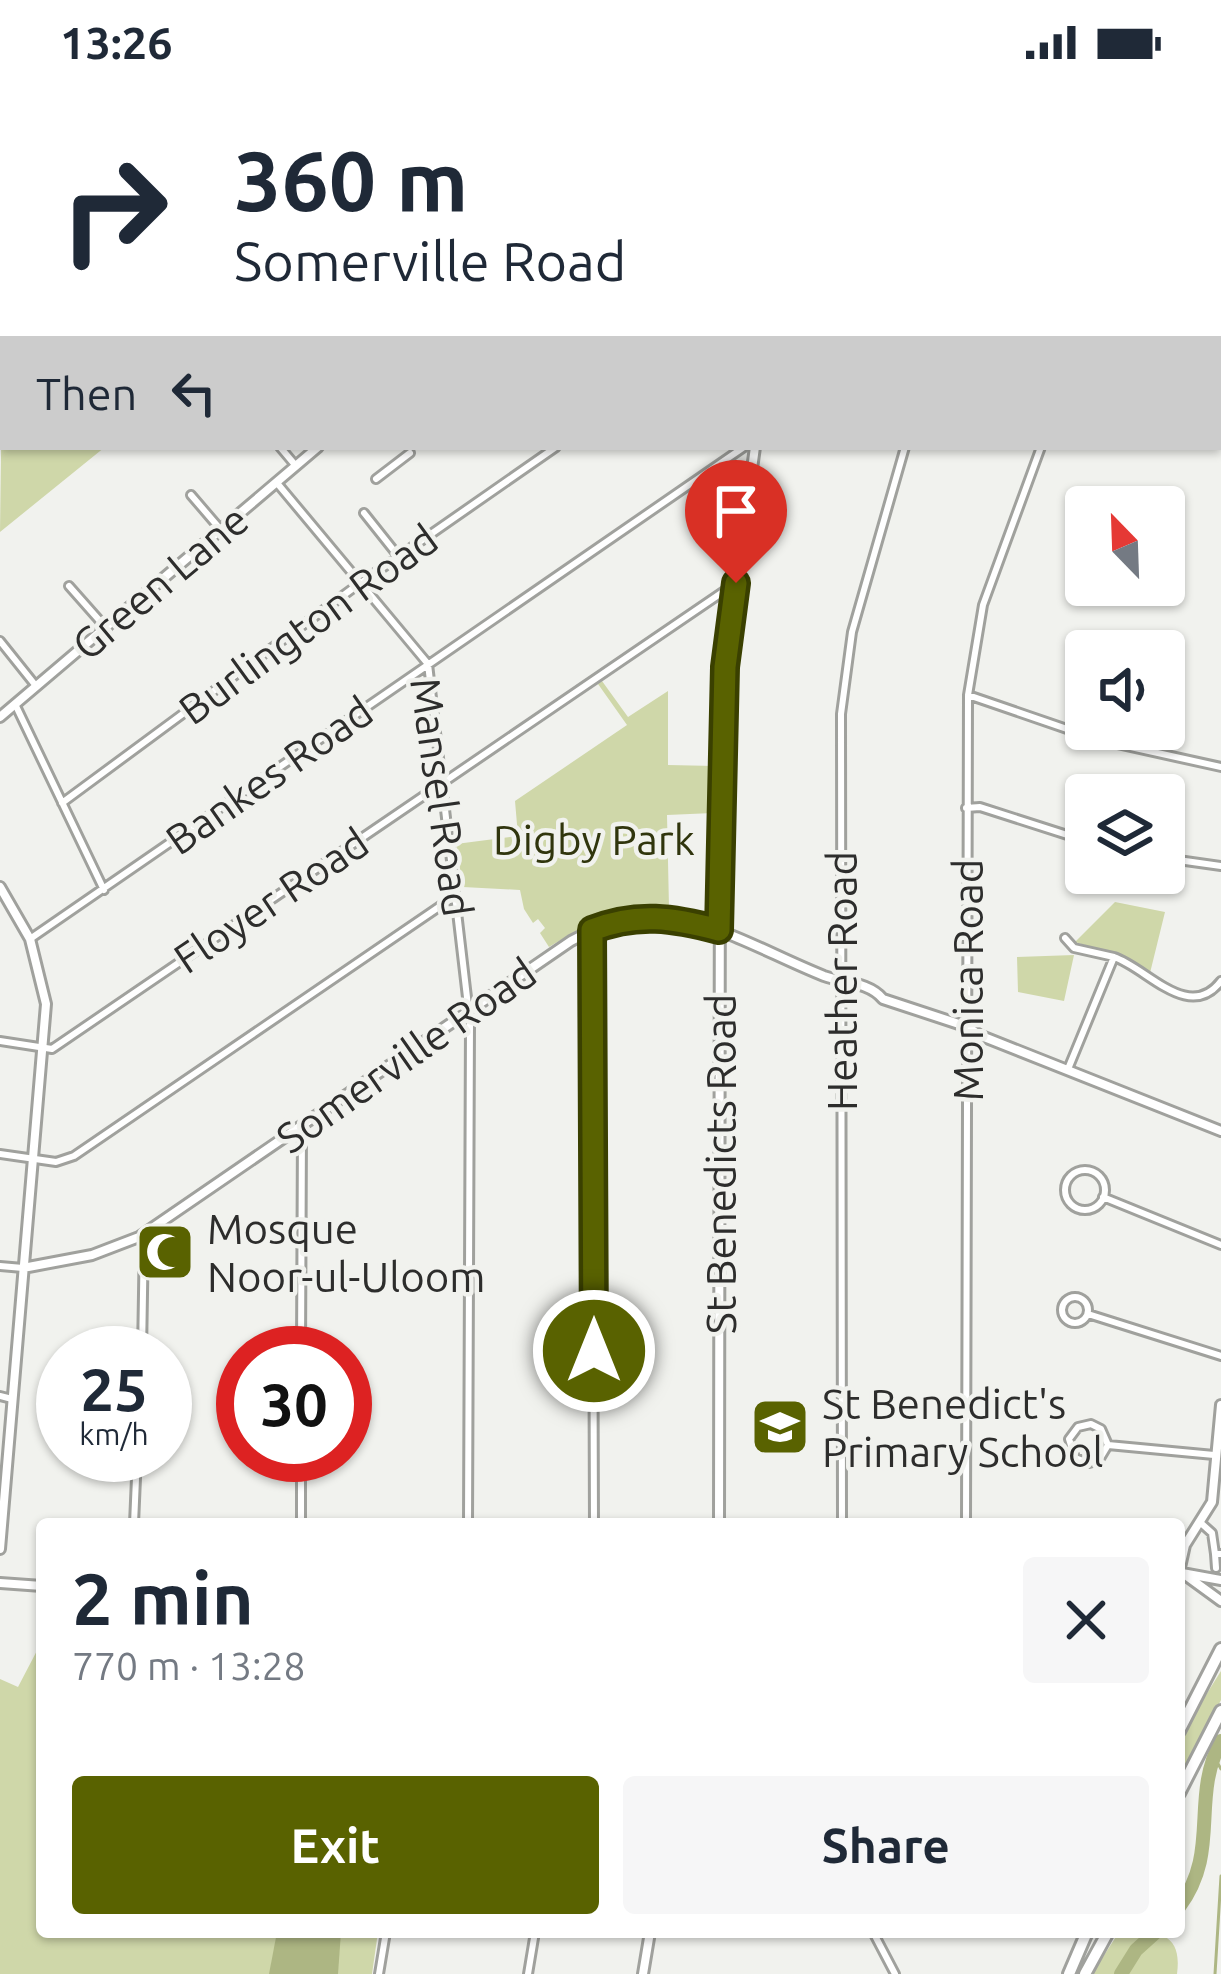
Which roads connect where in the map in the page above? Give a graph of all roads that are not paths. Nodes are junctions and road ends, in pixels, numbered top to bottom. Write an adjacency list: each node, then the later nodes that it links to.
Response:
1 (283, 450): 9 (street)
2 (315, 450): 9 (street, Green Lane)
3 (410, 450): 10 (street)
4 (552, 450): 15 (street, Burlington Road)
5 (740, 450): 21 (street, Bankes Road)
6 (755, 450): 16 (street, St Benedicts Road)
7 (904, 450): 41 (street, Heather Road)
8 (1040, 450): 23 (street, Monica Road)
9 (296, 466): 11 (street, Green Lane)
10 (376, 478)
11 (277, 483): 14 (street, Green Lane); 17 (street, Mansel Road)
12 (191, 495): 14 (street)
13 (364, 513): 15 (street)
14 (221, 530): 19 (street, Green Lane)
15 (399, 557): 17 (street, Burlington Road)
16 (736, 583): 27 (street, Floyer Road); 37 (street, St Benedicts Road)
17 (361, 584): 21 (street, Mansel Road); 28 (street, Burlington Road)
18 (69, 586): 19 (street)
19 (107, 629): 22 (street, Green Lane)
20 (0, 641): 22 (street)
21 (428, 664): 27 (street, Mansel Road); 34 (street, Bankes Road)
22 (37, 686): 24 (street, Green Lane)
23 (968, 695): 26 (street); 29 (street, Monica Road)
24 (15, 704): 25 (street, Green Lane); 28 (street)
25 (0, 717)
26 (1221, 766)
27 (443, 782): 35 (street, Mansel Road); 46 (street, Floyer Road)
28 (62, 803): 34 (street)
29 (966, 808): 30 (street); 44 (street, Monica Road)
30 (1065, 834)
31 (1185, 861): 32 (street)
32 (1221, 866)
33 (0, 887): 39 (street)
34 (104, 890): 39 (street, Bankes Road)
35 (455, 896): 43 (street, Mansel Road); 51 (street)
36 (592, 930): 37 (street, Somerville Road); 43 (street, Somerville Road); 71 (street)
37 (719, 930): 41 (street, Somerville Road); 72 (street, St Benedicts Road)
38 (1065, 938): 40 (street)
39 (30, 939): 46 (street)
40 (1114, 957): 42 (street); 47 (street)
41 (842, 980): 44 (street, Somerville Road); 73 (street, Heather Road)
42 (1221, 981)
43 (469, 1011): 48 (street, Somerville Road); 70 (street, Mansel Road)
44 (968, 1027): 47 (street, Somerville Road); 74 (street, Monica Road)
45 (0, 1041): 46 (street)
46 (43, 1049): 51 (street)
47 (1068, 1069): 49 (street, Somerville Road)
48 (302, 1126): 53 (street, Somerville Road); 59 (street)
49 (1221, 1131)
50 (0, 1154): 51 (street)
51 (36, 1159): 56 (street)
52 (1103, 1197): 52 (street); 54 (street)
53 (144, 1234): 56 (street, Somerville Road); 58 (street)
54 (1221, 1244)
55 (0, 1266): 56 (street, Somerville Road)
56 (23, 1268): 62 (street)
57 (1088, 1314): 57 (street); 60 (street)
58 (142, 1326)
59 (302, 1326)
60 (1221, 1356)
61 (0, 1396): 62 (street)
62 (12, 1399): 77 (street)
63 (1221, 1405): 65 (street)
64 (1108, 1445): 64 (street); 65 (street)
65 (1214, 1454): 75 (street)
66 (136, 1482): 68 (street)
67 (301, 1482): 69 (street)
68 (134, 1518)
69 (301, 1518)
70 (469, 1518)
71 (593, 1518)
72 (719, 1518)
73 (842, 1518)
74 (966, 1518)
75 (1202, 1524): 76 (street); 78 (street)
76 (1185, 1545)
77 (0, 1549)
78 (1218, 1554): 79 (street)
79 (1216, 1568)
80 (1185, 1573): 82 (street)
81 (1185, 1576): 85 (street)
82 (1221, 1580)
83 (0, 1583): 84 (street)
84 (36, 1586)
85 (1221, 1601)
86 (1221, 1649): 88 (highway)
87 (1221, 1711): 89 (highway)
88 (1185, 1719)
89 (1185, 1781)
90 (385, 1938): 96 (street)
91 (534, 1938): 97 (street)
92 (649, 1938): 98 (street)
93 (876, 1938): 99 (street)
94 (1084, 1938): 100 (highway)
95 (1105, 1938): 101 (highway)
96 (379, 1974)
97 (528, 1974)
98 (643, 1974)
99 (895, 1974)
100 (1069, 1974)
101 (1085, 1974)

